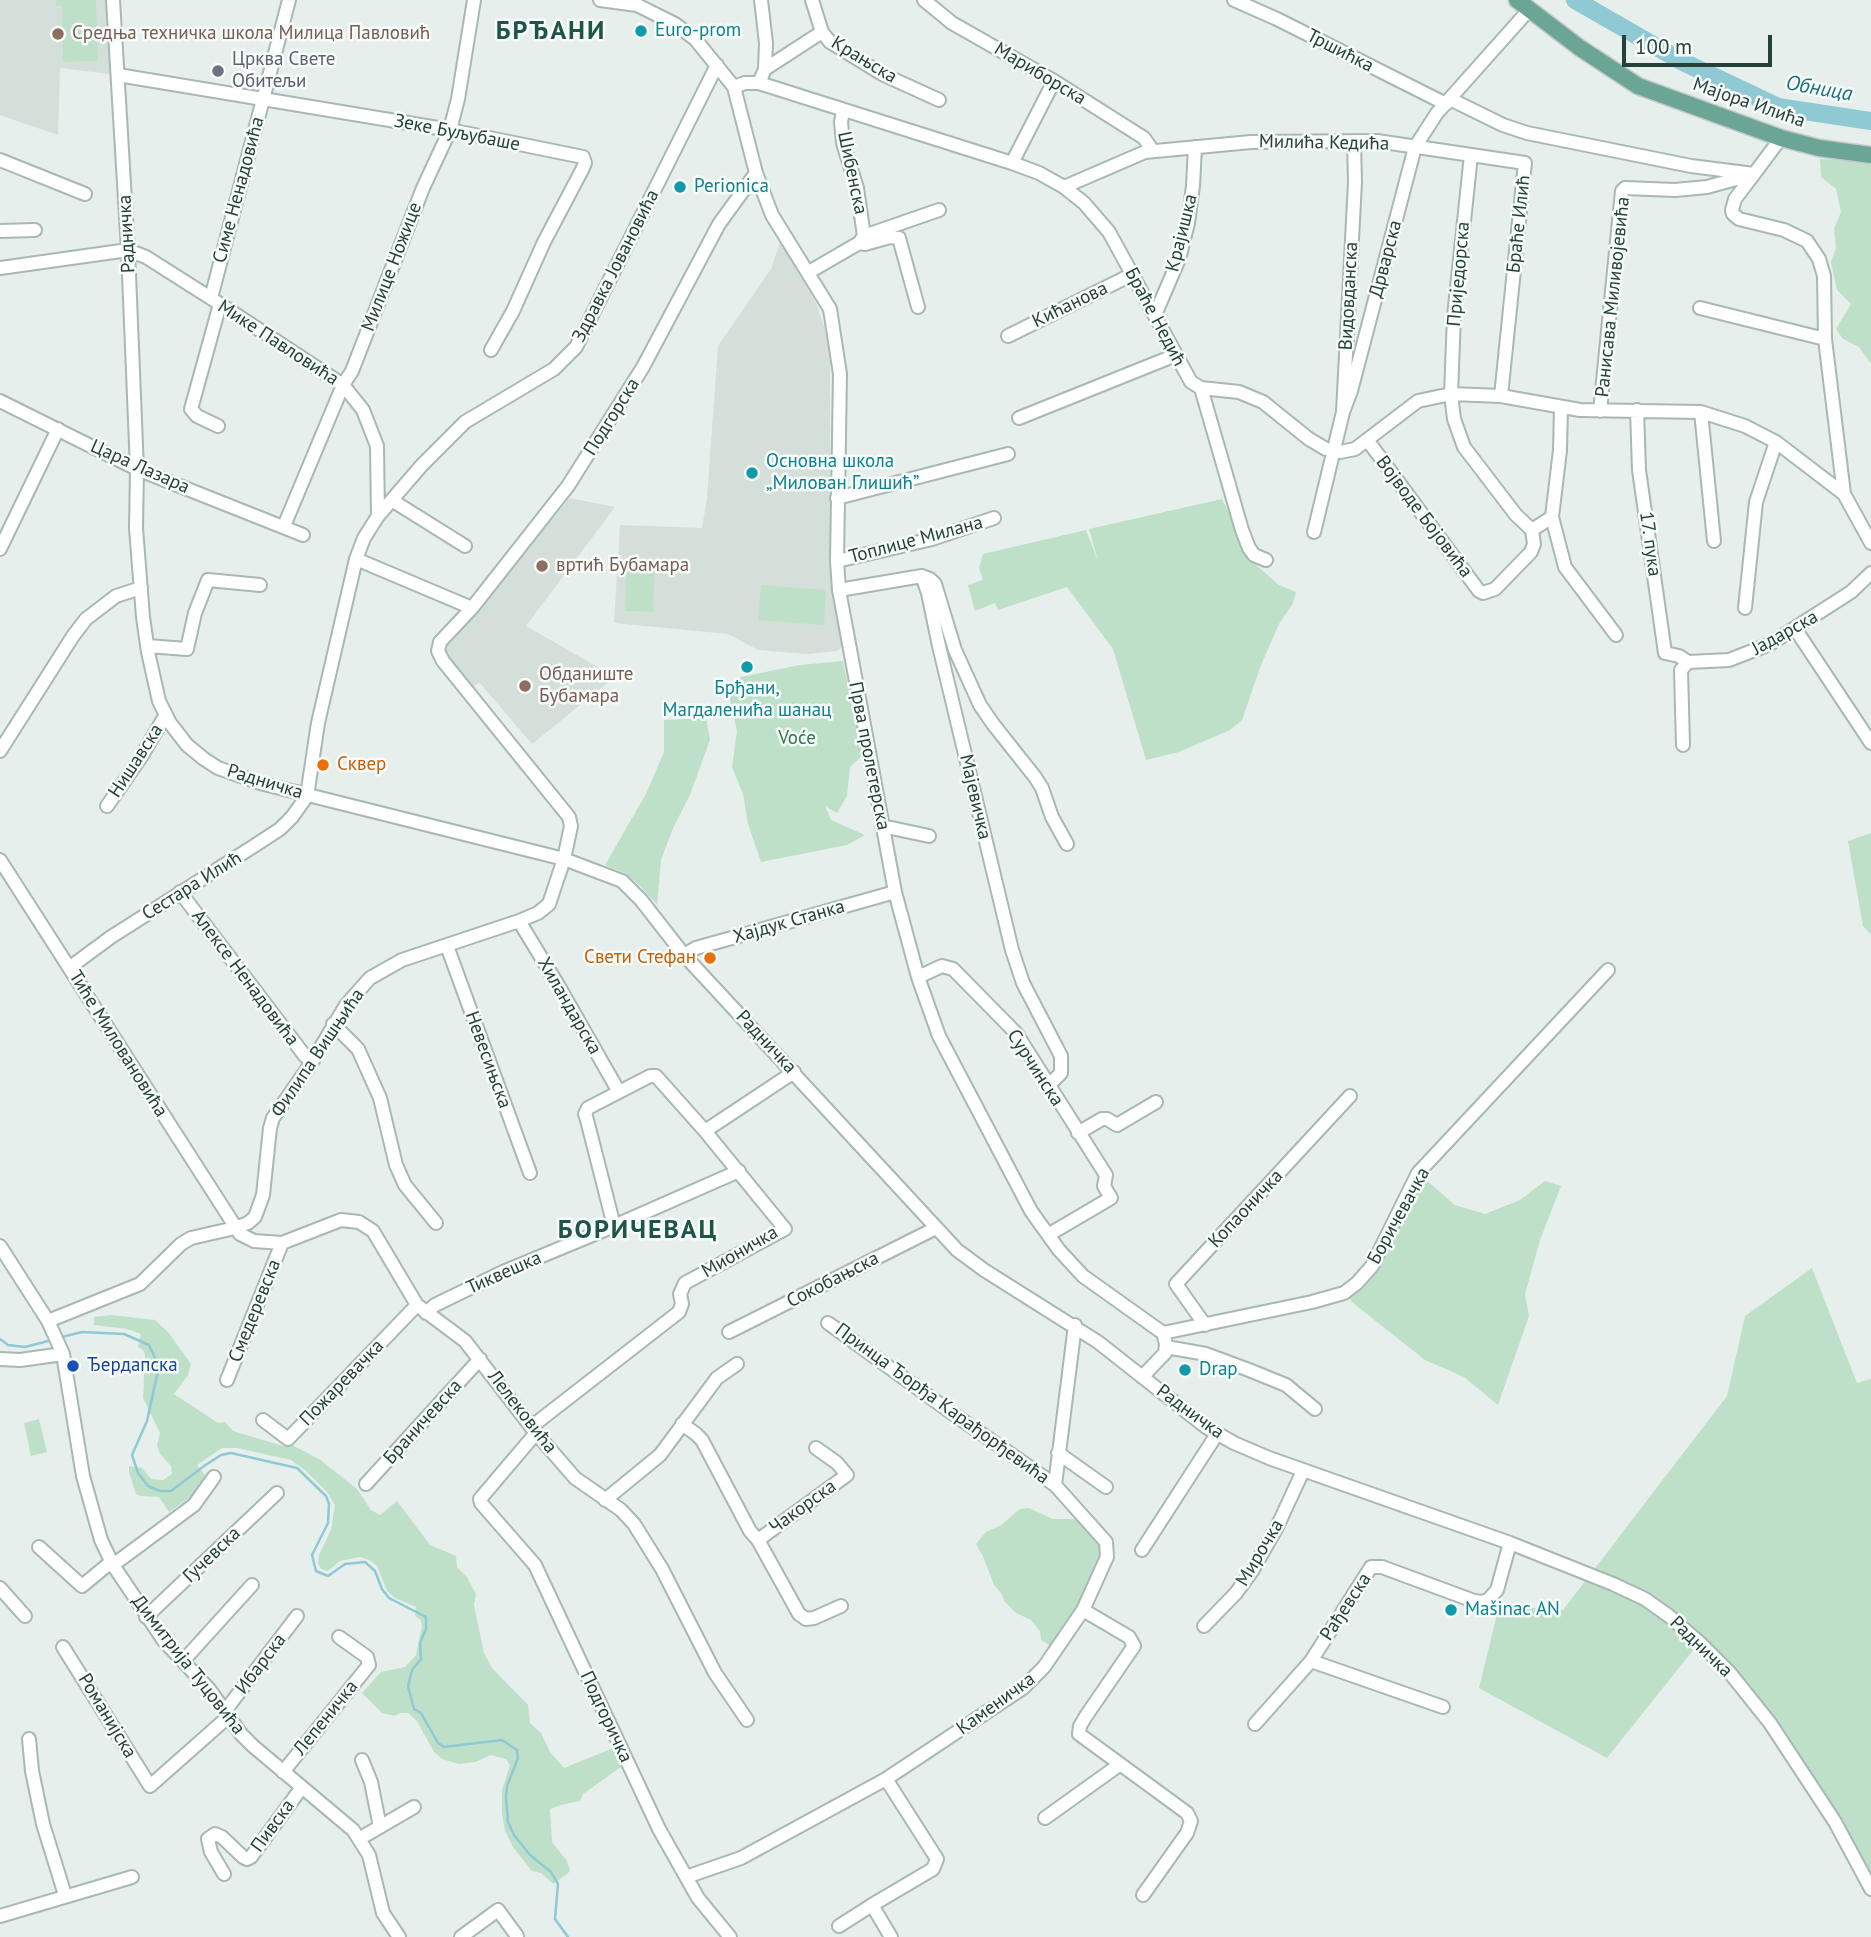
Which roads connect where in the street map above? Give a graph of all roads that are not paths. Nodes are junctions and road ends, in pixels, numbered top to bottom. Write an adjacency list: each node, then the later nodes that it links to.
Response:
1 (113, 0): 13 (street, Радничка)
2 (289, 0): 17 (street, Симе Ненадовића)
3 (474, 0): 21 (street, Милице Ножице)
4 (600, 0): 11 (street, Прва пролетерска)
5 (761, 0): 12 (street)
6 (812, 0): 10 (street, Крањска)
7 (924, 0): 14 (street, Мариборска)
8 (1234, 0): 19 (street, Тршићка)
9 (1522, 5): 19 (street, Милића Кедића); 22 (main road, Мајора Илића)
10 (822, 32): 12 (street); 18 (street, Крањска)
11 (717, 65): 16 (street, Прва пролетерска); 71 (street, Здравка Јовановића)
12 (765, 69): 15 (street)
13 (118, 75): 17 (street, Зеке Буљубаше); 39 (street, Радничка)
14 (1054, 81): 26 (street, Мариборска); 30 (street)
15 (759, 83): 16 (street, Браће Недић); 20 (street, Браће Недић)
16 (734, 87): 31 (street, Прва пролетерска)
17 (263, 99): 21 (street, Зеке Буљубаше); 43 (street, Симе Ненадовића)
18 (939, 100)
19 (1448, 102): 25 (street, Милића Кедића); 32 (street, Тршићка)
20 (843, 111): 30 (street, Браће Недић); 38 (street, Шибенска)
21 (450, 130): 49 (street, Зеке Буљубаше); 51 (street, Милице Ножице)
22 (1781, 138): 28 (main road, Мајора Илића); 32 (street)
23 (1354, 141): 24 (street, Милића Кедића); 25 (street, Милића Кедића); 59 (street, Видовданска)
24 (1195, 147): 26 (street, Милића Кедића); 46 (street, Крајишка)
25 (1415, 147): 27 (street, Браће Илић); 59 (street, Дрварска)
26 (1153, 151): 33 (street, Милића Кедића)
27 (1471, 155): 53 (street, Приједорска); 54 (street, Браће Илић)
28 (1871, 155)
29 (0, 160): 34 (street)
30 (1012, 163): 33 (street, Браће Недић)
31 (756, 173): 41 (street, Прва пролетерска); 91 (street, Подгорска)
32 (1754, 174): 48 (street); 58 (street, Ранисава Миливојевића)
33 (1064, 187): 42 (street, Браће Недић)
34 (85, 194)
35 (939, 210): 38 (street, Шибенска)
36 (0, 230): 37 (street)
37 (35, 230)
38 (861, 239): 41 (street, Шибенска); 44 (street)
39 (128, 250): 40 (street); 43 (street, Мике Павловића); 68 (street, Радничка)
40 (0, 268)
41 (809, 272): 70 (street, Прва пролетерска)
42 (1133, 274): 46 (street, Браће Недић); 47 (street, Кићанова)
43 (215, 301): 51 (street, Мике Павловића); 62 (street, Симе Ненадовића)
44 (918, 307)
45 (1700, 308): 48 (street)
46 (1155, 315): 50 (street, Браће Недић)
47 (1008, 336)
48 (1825, 339): 69 (street)
49 (491, 350)
50 (1176, 355): 52 (street, Браће Недић); 61 (street)
51 (343, 385): 72 (street, Мике Павловића); 75 (street, Милице Ножице)
52 (1201, 388): 66 (street); 84 (street)
53 (1451, 394): 54 (street); 64 (street); 76 (street)
54 (1501, 396): 56 (street)
55 (0, 401): 63 (street, Цара Лазара)
56 (1561, 408): 58 (street); 73 (street)
57 (1637, 410): 58 (street); 60 (street); 97 (street, 17. пука)
58 (1600, 411)
59 (1343, 412): 66 (street, Видовданска)
60 (1701, 412): 65 (street); 79 (street)
61 (1019, 418)
62 (218, 426)
63 (58, 429): 68 (street, Цара Лазара); 82 (street)
64 (1368, 441): 66 (street); 76 (street, Војводе Бојовића)
65 (1776, 442): 69 (street); 92 (street)
66 (1335, 451): 77 (street, Видовданска)
67 (1008, 454): 70 (street)
68 (137, 469): 75 (street, Цара Лазара); 89 (street, Радничка)
69 (1844, 494): 80 (street)
70 (837, 498): 85 (street, Прва пролетерска)
71 (393, 501): 72 (street, Здравка Јовановића); 81 (street)
72 (378, 516): 83 (street, Здравка Јовановића)
73 (1552, 517): 76 (street); 94 (street)
74 (995, 518): 85 (street, Топлице Милана)
75 (284, 526): 78 (street, Цара Лазара)
76 (1532, 530)
77 (1314, 532)
78 (303, 535)
79 (1714, 541)
80 (1871, 543)
81 (465, 546)
82 (0, 549)
83 (356, 559): 91 (street); 105 (street, Здравка Јовановића)
84 (1266, 560)
85 (837, 561): 90 (street, Прва пролетерска)
86 (1871, 573): 93 (street, Јадарска)
87 (922, 576): 90 (street); 98 (street); 99 (street, Мајевичка)
88 (260, 585): 96 (street)
89 (141, 589): 96 (street, Радничка); 101 (street)
90 (839, 590): 107 (street, Прва пролетерска)
91 (472, 608): 95 (street, Подгорска)
92 (1745, 608)
93 (1796, 630): 97 (street, Јадарска); 102 (street)
94 (1616, 635)
95 (440, 642): 110 (street, Филипа Вишњића)
96 (147, 646): 100 (street, Радничка)
97 (1688, 662): 103 (street)
98 (964, 673): 99 (street); 109 (street)
99 (951, 696): 123 (street, Мајевичка)
100 (165, 716): 105 (street, Радничка); 106 (street, Нишавска)
101 (6, 730): 104 (street)
102 (1871, 743)
103 (1683, 746)
104 (0, 751)
105 (307, 796): 110 (street, Радничка); 112 (street, Сестара Илић)
106 (107, 806)
107 (882, 826): 108 (street); 113 (street, Прва пролетерска)
108 (929, 836)
109 (1067, 844)
110 (564, 859): 114 (street, Филипа Вишњића); 116 (street, Радничка)
111 (0, 860): 117 (street, Тиће Миловановића)
112 (180, 892): 117 (street, Сестара Илић); 121 (street, Алексе Ненадовића)
113 (895, 892): 116 (street, Хајдук Станка); 119 (street, Прва пролетерска)
114 (519, 921): 115 (street, Филипа Вишњића); 124 (street, Хиландарска)
115 (447, 946): 120 (street, Филипа Вишњића); 130 (street, Невесињска)
116 (684, 955): 122 (street, Радничка)
117 (69, 968): 133 (street, Тиће Миловановића)
118 (1608, 970): 141 (street, Боричевачка)
119 (918, 977): 123 (street, Сурчинска); 135 (street, Прва пролетерска)
120 (333, 1024): 121 (street, Филипа Вишњића); 131 (street)
121 (313, 1062): 133 (street, Филипа Вишњића)
122 (794, 1072): 127 (street); 134 (street, Радничка)
123 (1048, 1086): 128 (street, Сурчинска)
124 (618, 1092): 127 (street, Мионичка); 132 (street)
125 (1350, 1096): 141 (street, Копаоничка)
126 (1156, 1102): 128 (street)
127 (705, 1130): 129 (street, Мионичка)
128 (1078, 1133): 135 (street, Сурчинска)
129 (739, 1171): 132 (street, Тиквешка); 154 (street, Мионичка)
130 (530, 1173)
131 (436, 1223)
132 (614, 1226): 138 (street, Тиквешка)
133 (235, 1228): 136 (street, Лелековића); 144 (street, Филипа Вишњића)
134 (936, 1228): 140 (street, Радничка); 142 (street, Сокобањска)
135 (1048, 1235): 143 (street, Прва пролетерска)
136 (282, 1243): 138 (street, Лелековића); 150 (street, Смедеревска)
137 (0, 1246): 144 (street)
138 (422, 1309): 147 (street, Лелековића); 152 (street, Пожаревачка)
139 (828, 1323): 161 (street, Принца Ђорђа Карађорђевића)
140 (1075, 1325): 149 (street, Радничка); 157 (street)
141 (1205, 1325): 143 (street, Боричевачка)
142 (729, 1332)
143 (1163, 1334): 145 (street)
144 (56, 1338): 146 (street); 170 (street, Димитрија Туцовића)
145 (1166, 1347): 149 (street); 151 (street)
146 (0, 1359)
147 (480, 1359): 154 (street, Лелековића); 160 (street, Браничевска)
148 (737, 1364): 153 (street)
149 (1142, 1377): 155 (street, Радничка)
150 (227, 1380)
151 (1315, 1409)
152 (263, 1420)
153 (682, 1424): 165 (street); 166 (street, Чакорска)
154 (534, 1430): 164 (street, Мионичка); 165 (street, Лелековића)
155 (1217, 1434): 158 (street, Радничка); 169 (street)
156 (816, 1448): 166 (street, Чакорска)
157 (1058, 1452): 161 (street); 162 (street)
158 (1303, 1471): 167 (street, Радничка); 178 (street, Мирочка)
159 (214, 1477): 170 (street)
160 (366, 1484)
161 (1055, 1485): 174 (street, Каменичка)
162 (1105, 1487)
163 (278, 1493): 177 (street, Гучевска)
164 (480, 1499): 200 (street, Подгоричка)
165 (605, 1500): 185 (street, Лелековића)
166 (758, 1540): 173 (street, Чакорска)
167 (1510, 1543): 182 (street, Рађевска); 201 (street, Радничка)
168 (38, 1547): 170 (street)
169 (1142, 1550)
170 (112, 1563): 177 (street, Димитрија Туцовића)
171 (252, 1585): 181 (street)
172 (0, 1588): 175 (street)
173 (841, 1606)
174 (1083, 1610): 189 (street); 191 (street, Каменичка)
175 (25, 1616)
176 (297, 1616): 184 (street, Ибарска)
177 (146, 1617): 181 (street, Димитрија Туцовића)
178 (1204, 1626)
179 (339, 1637): 190 (street, Лепеничка)
180 (63, 1647): 192 (street, Романијска)
181 (184, 1660): 184 (street, Димитрија Туцовића)
182 (1311, 1661): 183 (street); 186 (street, Рађевска)
183 (1443, 1707)
184 (227, 1714): 190 (street, Димитрија Туцовића); 192 (street, Ибарска)
185 (747, 1720)
186 (1255, 1724)
187 (29, 1739): 202 (street)
188 (362, 1760): 196 (street)
189 (1119, 1765): 195 (street); 203 (street)
190 (283, 1772): 193 (street, Димитрија Туцовића)
191 (886, 1779): 200 (street, Каменичка); 204 (street)
192 (150, 1786)
193 (302, 1787): 197 (street, Димитрија Туцовића); 198 (street, Пивска)
194 (414, 1807): 196 (street)
195 (1045, 1818)
196 (380, 1826): 197 (street)
197 (359, 1839): 208 (street, Димитрија Туцовића)
198 (224, 1874)
199 (132, 1877): 202 (street)
200 (686, 1877): 210 (street, Подгоричка)
201 (1871, 1889)
202 (65, 1895): 205 (street)
203 (1143, 1895)
204 (872, 1905): 206 (street); 211 (street)
205 (0, 1916)
206 (839, 1926)
207 (517, 1936): 209 (street)
208 (399, 1937)
209 (461, 1937)
210 (730, 1937)
211 (891, 1937)

